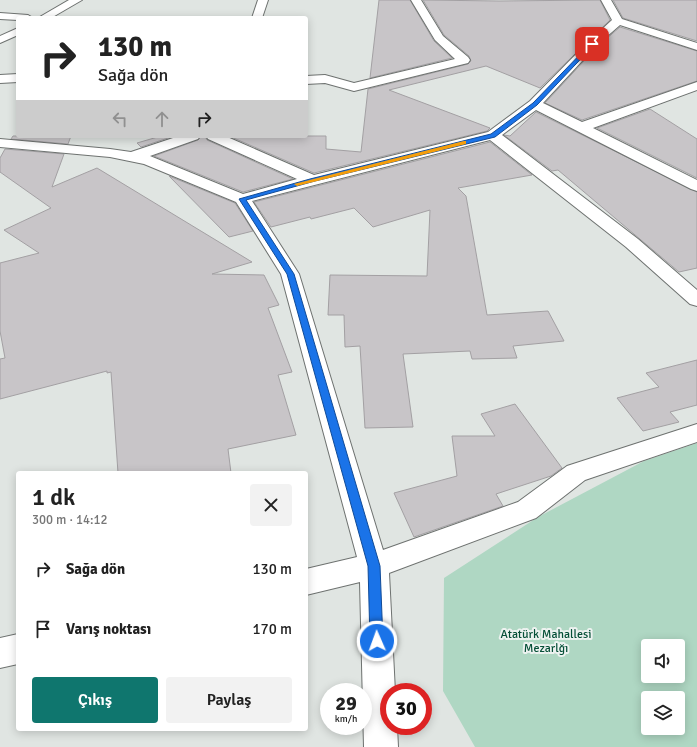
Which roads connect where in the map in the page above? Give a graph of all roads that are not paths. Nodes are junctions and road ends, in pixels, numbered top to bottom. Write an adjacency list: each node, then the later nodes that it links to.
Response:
1 (77, 0): 6 (street)
2 (263, 0): 7 (street)
3 (416, 0): 15 (street)
4 (606, 0): 9 (street)
5 (0, 16): 8 (street)
6 (47, 16)
7 (258, 16)
8 (16, 17)
9 (618, 21): 12 (street); 17 (street)
10 (16, 32): 11 (street)
11 (0, 40)
12 (697, 47)
13 (16, 78): 14 (street)
14 (0, 79)
15 (308, 80)
16 (697, 86): 18 (street)
17 (535, 104): 18 (street); 19 (street)
18 (580, 128): 25 (street)
19 (493, 136): 24 (street); 27 (street)
20 (187, 138): 23 (street)
21 (218, 138): 24 (street)
22 (0, 143): 23 (street)
23 (132, 157): 26 (street)
24 (312, 180): 26 (street)
25 (697, 186)
26 (242, 199): 29 (street)
27 (697, 300)
28 (697, 433): 29 (street)
29 (374, 566): 30 (street); 33 (street)
30 (308, 582)
31 (16, 649): 32 (street)
32 (0, 653)
33 (381, 747)

